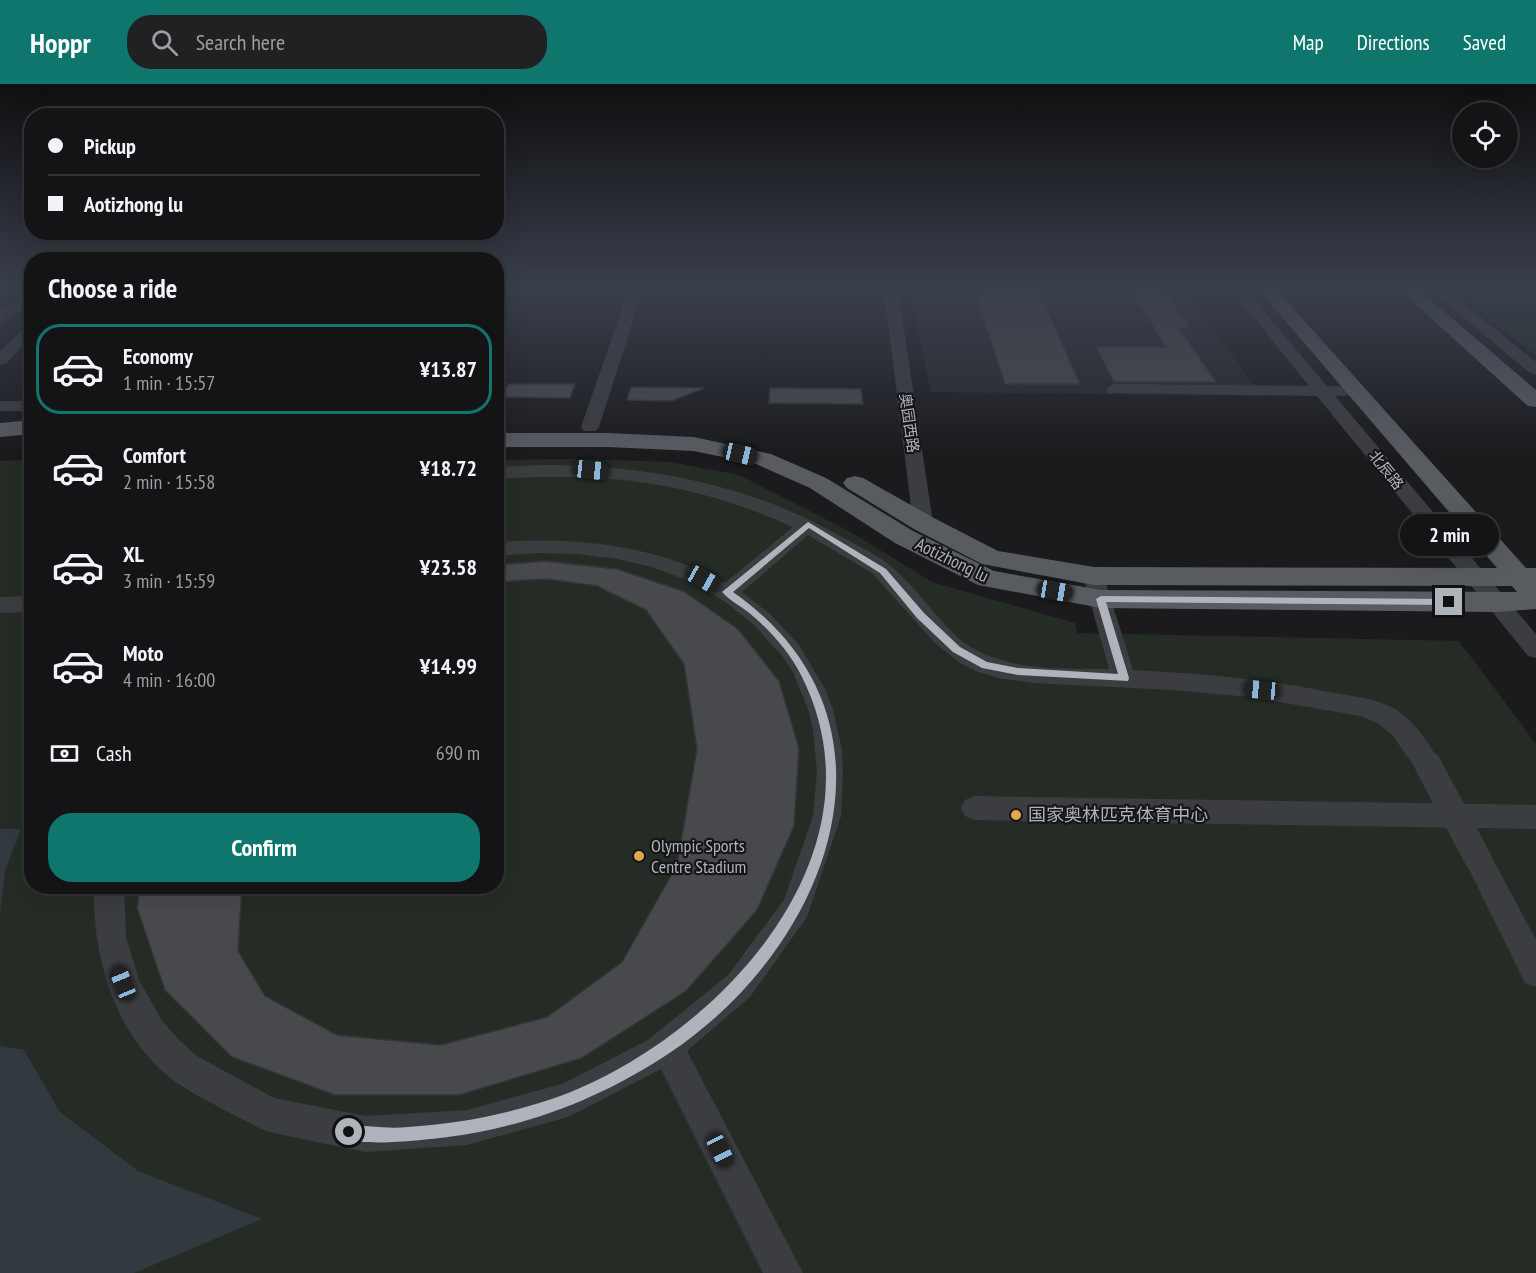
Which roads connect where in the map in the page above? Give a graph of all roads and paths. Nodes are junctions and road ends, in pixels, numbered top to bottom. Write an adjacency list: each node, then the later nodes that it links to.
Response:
1 (16, 344): 8 (street)
2 (617, 344): 17 (street)
3 (895, 344): 24 (street, 奥园西路)
4 (1284, 344): 11 (street, 北辰路)
5 (1316, 344): 12 (main road, 北辰路)
6 (1472, 344): 13 (main road)
7 (1505, 344): 9 (street)
8 (0, 360)
9 (1536, 370)
10 (1114, 389): 11 (street)
11 (1321, 390): 12 (street); 27 (street, 北辰路)
12 (1356, 391): 29 (main road, 北辰路)
13 (1536, 401)
14 (0, 406): 15 (street)
15 (24, 406)
16 (504, 427): 17 (main road, Aotizhong lu)
17 (590, 427): 24 (main road, Aotizhong lu)
18 (24, 428): 19 (main road)
19 (0, 430)
20 (24, 440): 22 (main road)
21 (504, 440): 28 (main road, Aotizhong lu)
22 (0, 441)
23 (504, 473): 25 (street)
24 (923, 523): 28 (main road, Aotizhong lu)
25 (808, 525): 30 (street); 35 (street)
26 (504, 549): 30 (street)
27 (1473, 576): 28 (main road, Aotizhong lu); 29 (main road, Aotizhong lu); 31 (street, 北辰路)
28 (1097, 587): 31 (main road, Aotizhong lu); 35 (street)
29 (1532, 588): 31 (main road, Aotizhong lu)
30 (727, 592): 40 (street)
31 (1496, 603): 34 (street, 北辰路)
32 (0, 604): 33 (street)
33 (24, 604)
34 (1536, 650)
35 (1124, 678): 39 (street, bridge)
36 (975, 808): 37 (street)
37 (1536, 817)
38 (109, 894): 40 (street)
39 (1536, 972)
40 (667, 1047): 41 (street)
41 (784, 1273)

